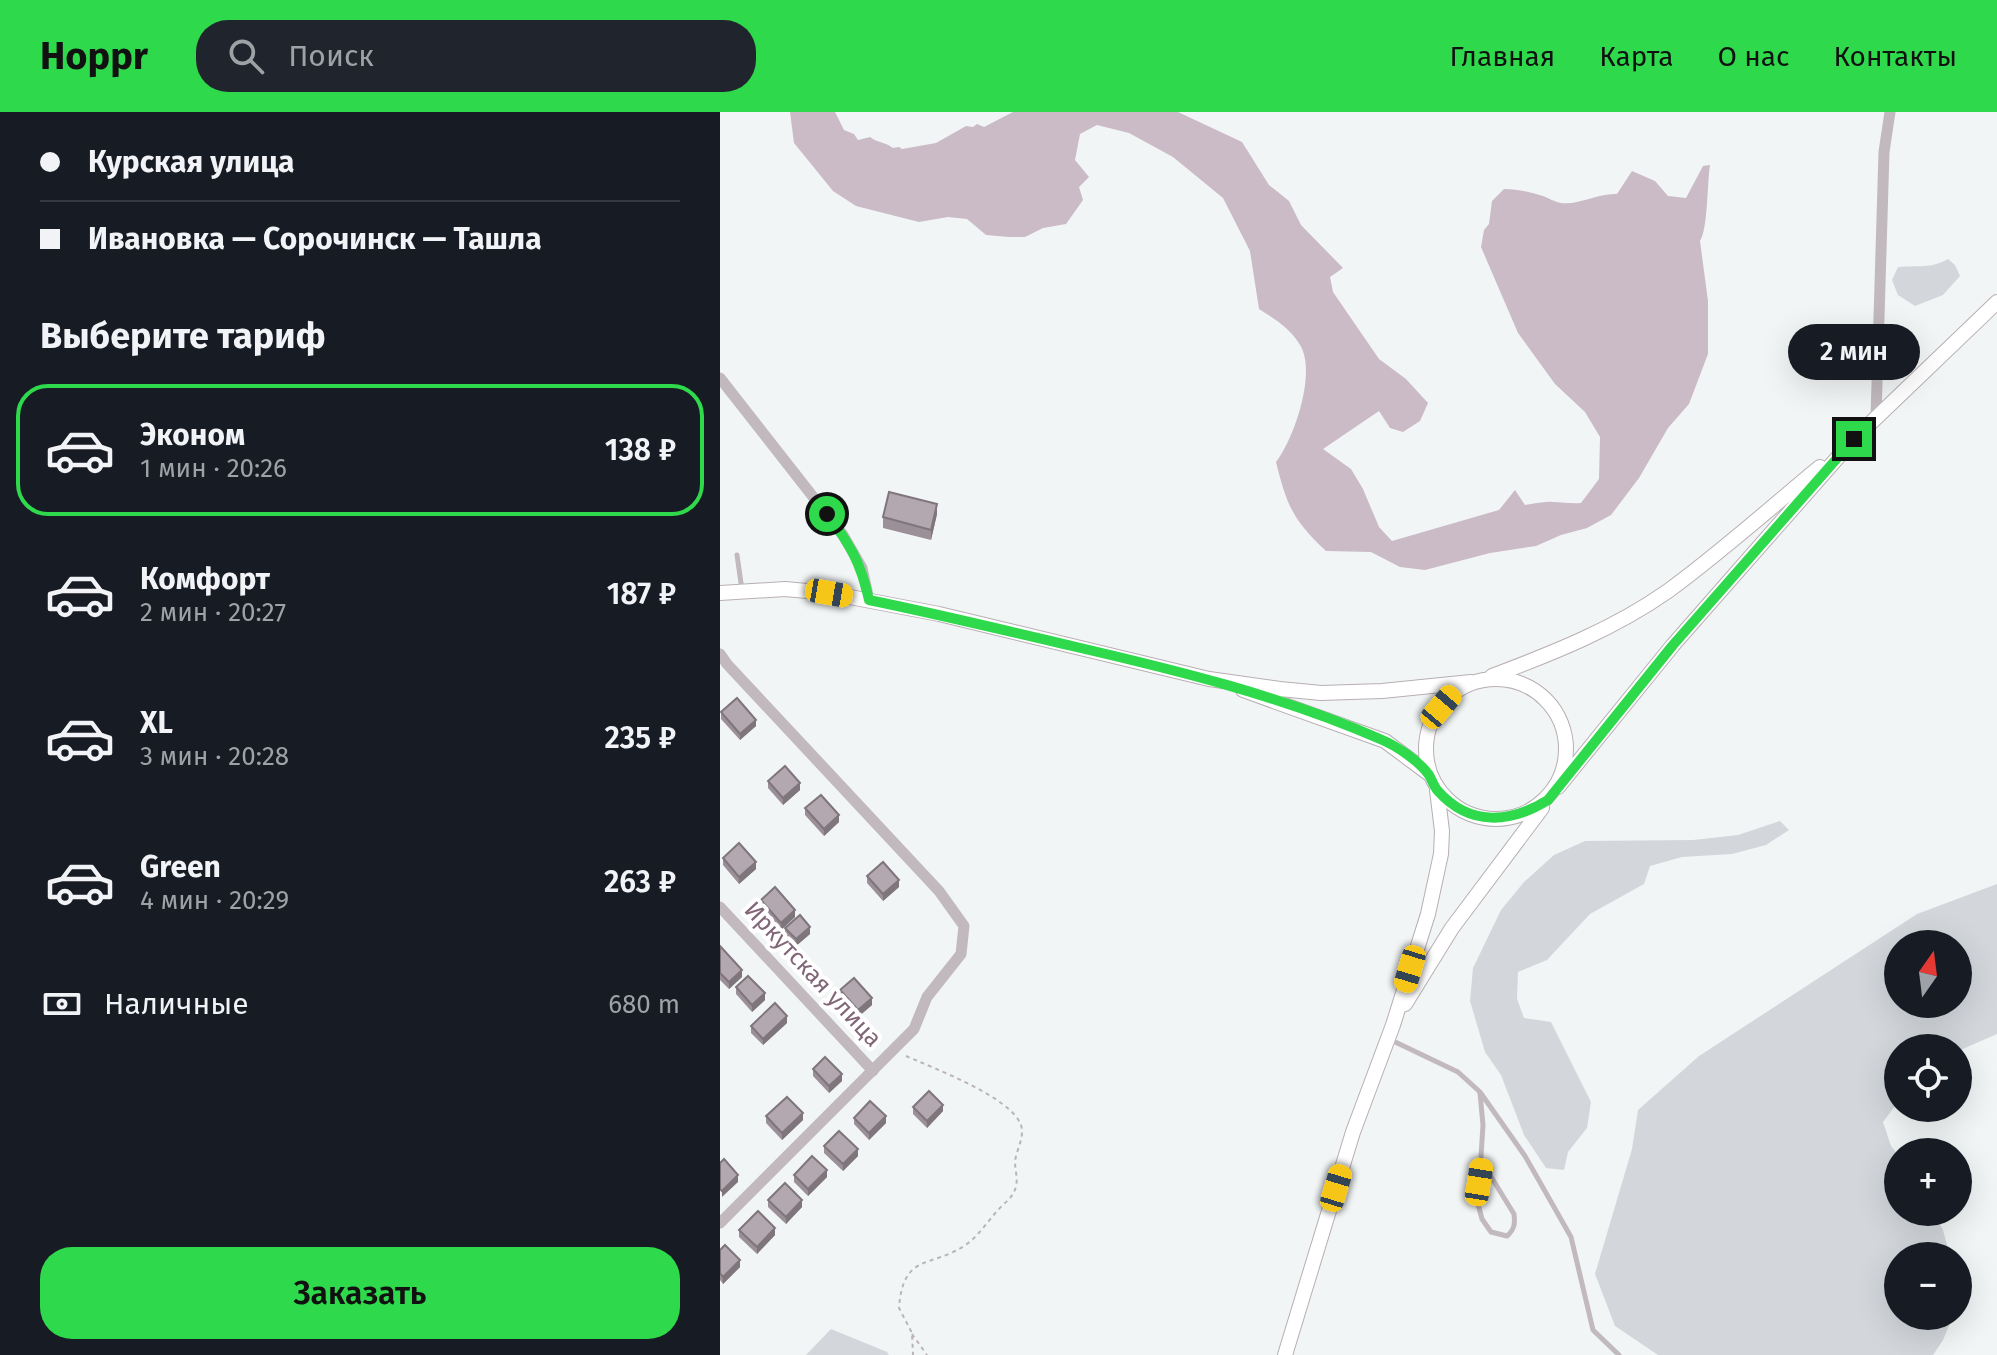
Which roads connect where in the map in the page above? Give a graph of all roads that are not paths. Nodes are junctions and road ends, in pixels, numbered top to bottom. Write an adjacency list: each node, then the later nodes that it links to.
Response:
1 (1890, 112): 4 (street)
2 (1997, 302): 4 (main road)
3 (720, 378): 9 (street)
4 (1876, 417): 5 (main road)
5 (1854, 439): 11 (main road); 15 (main road)
6 (737, 555): 7 (lane)
7 (742, 590): 8 (main road); 9 (main road)
8 (720, 593)
9 (869, 600): 12 (main road)
10 (720, 654): 20 (street)
11 (1489, 677): 13 (main road); 15 (main road)
12 (1209, 679): 13 (main road); 14 (main road)
13 (1471, 682): 14 (main road)
14 (1428, 773): 16 (main road)
15 (1558, 787): 17 (main road)
16 (1437, 790): 17 (main road); 19 (main road)
17 (1548, 800): 19 (main road)
18 (720, 907): 20 (street, Иркутская улица)
19 (1390, 1032): 21 (lane); 24 (main road)
20 (873, 1071): 23 (street)
21 (1480, 1092): 22 (lane); 25 (lane)
22 (1482, 1162): 22 (lane)
23 (720, 1223)
24 (1285, 1355)
25 (1619, 1355)

